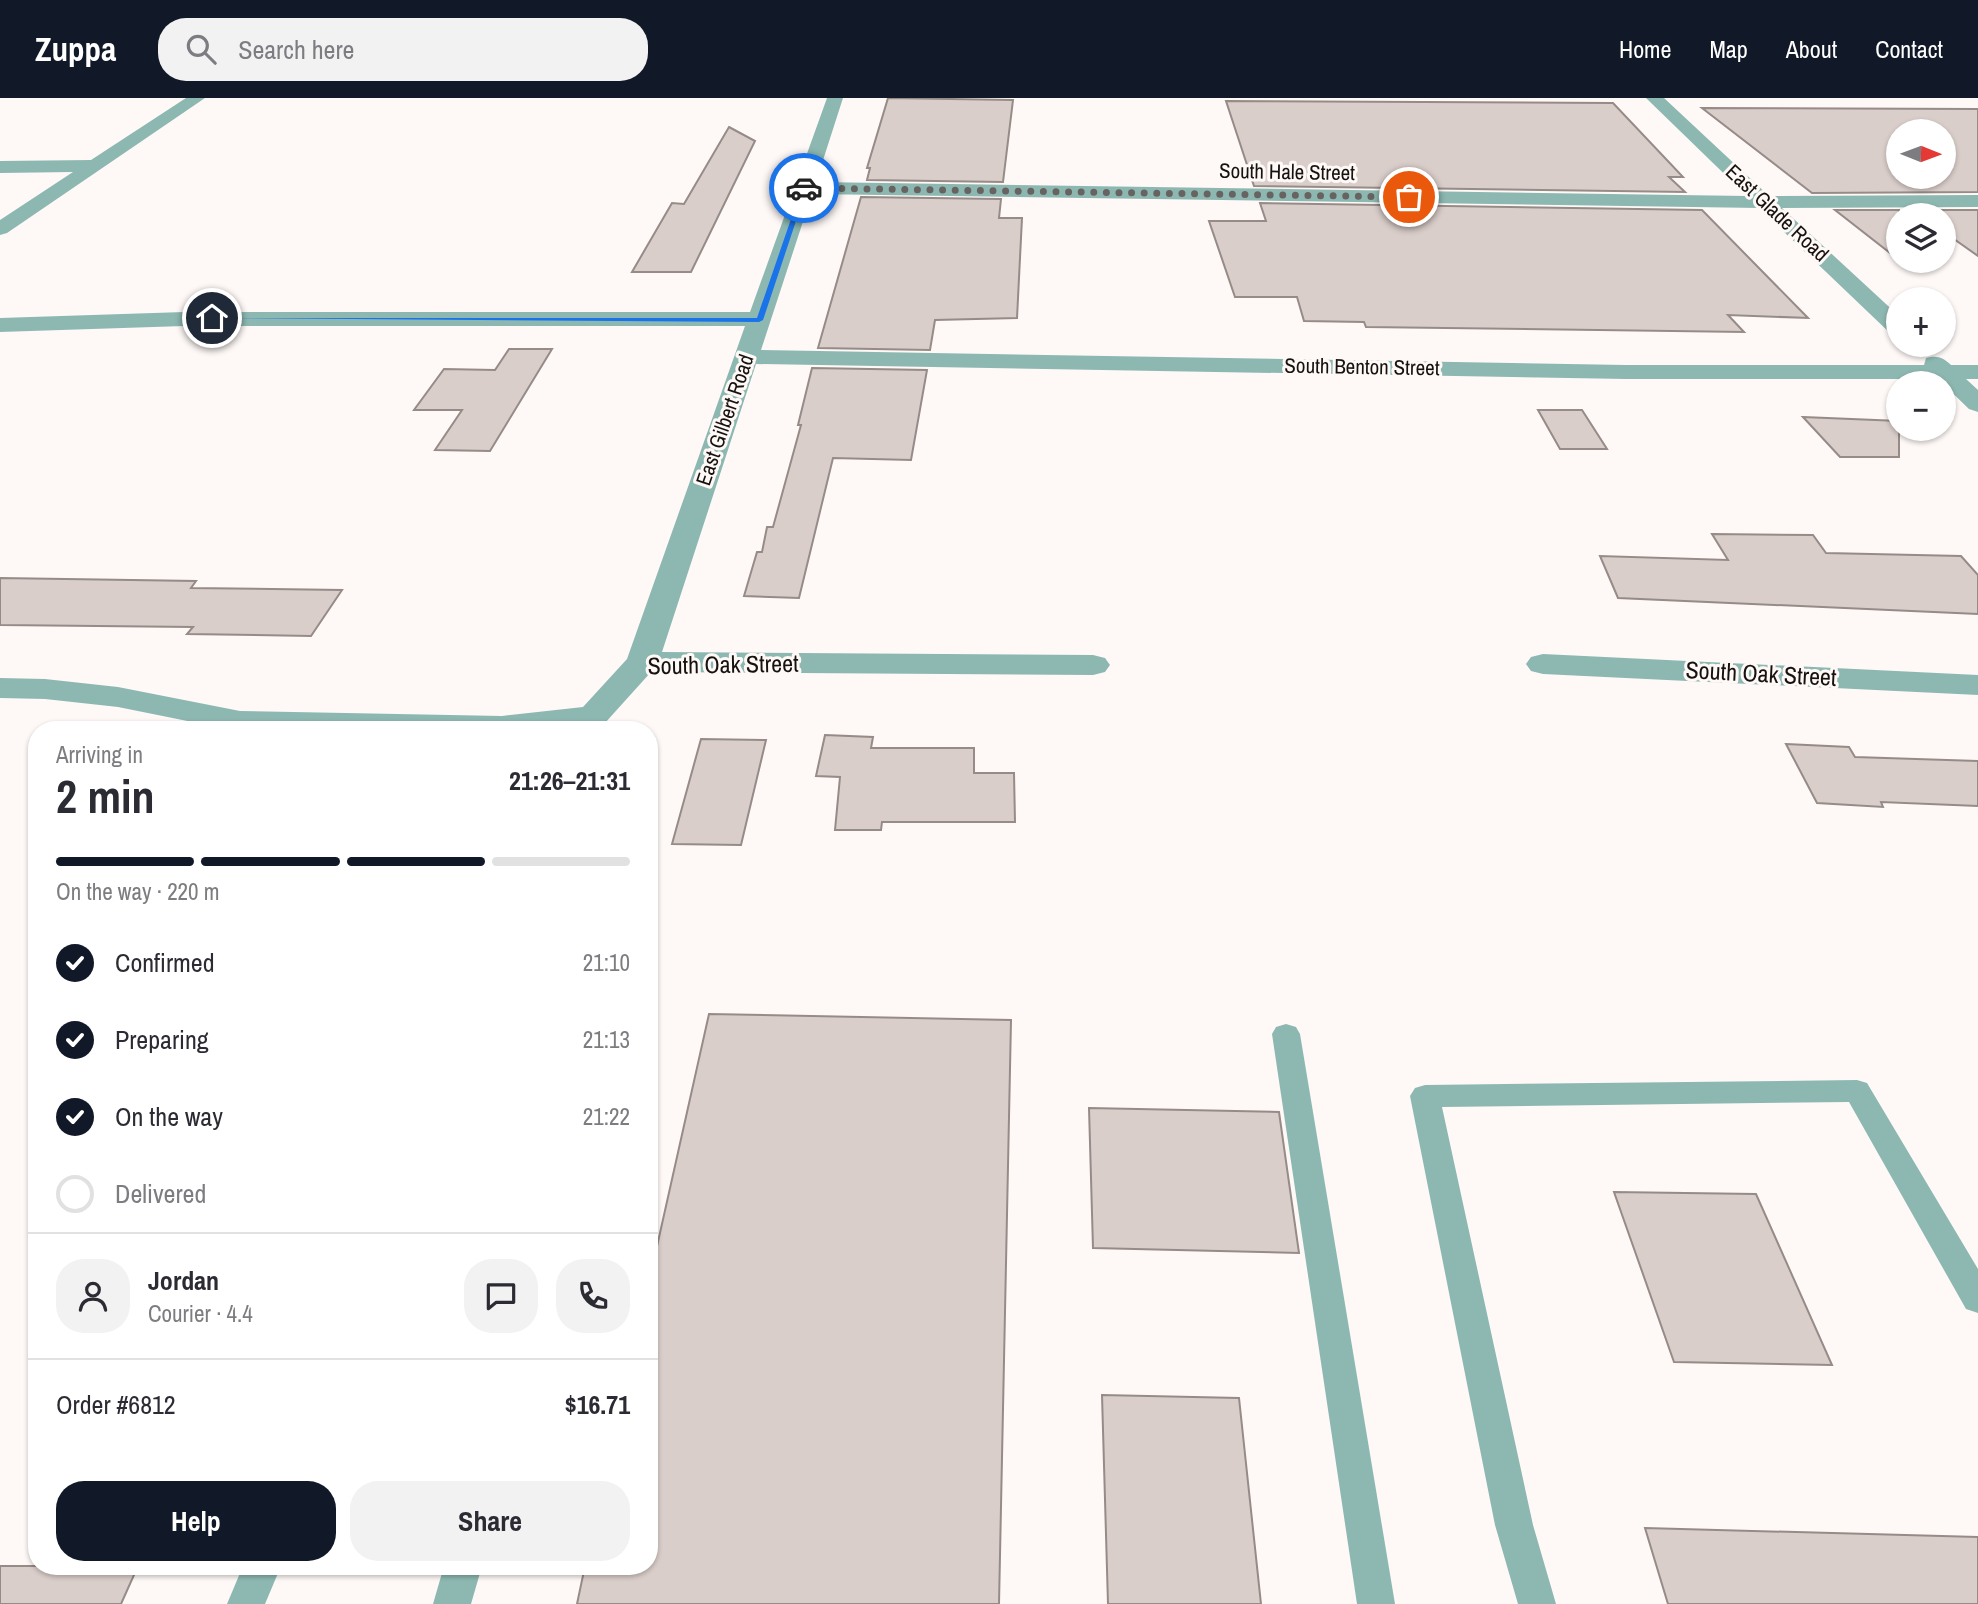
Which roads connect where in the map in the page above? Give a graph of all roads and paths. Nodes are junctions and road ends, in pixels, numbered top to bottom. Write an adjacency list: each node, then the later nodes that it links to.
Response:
1 (197, 98): 4 (street)
2 (835, 98): 6 (street, East Gilbert Road)
3 (1654, 98): 8 (street, East Glade Road)
4 (94, 166): 5 (street); 9 (street)
5 (0, 167)
6 (805, 188): 8 (street, South Hale Street); 11 (street, East Gilbert Road)
7 (1978, 201): 8 (street, South Hale Street)
8 (1766, 202): 10 (street, East Glade Road)
9 (0, 229)
10 (1886, 317)
11 (759, 320): 12 (street); 13 (street, East Gilbert Road)
12 (0, 325)
13 (746, 357): 17 (street, South Benton Street); 21 (street, East Gilbert Road)
14 (1928, 357): 15 (street)
15 (1943, 371)
16 (1978, 372): 18 (street, South Benton Street)
17 (1886, 373)
18 (1956, 373)
19 (1956, 383): 20 (street)
20 (1978, 404)
21 (642, 663): 22 (street, South Oak Street); 27 (street, South Oak Street)
22 (1093, 664)
23 (1543, 664): 24 (street, South Oak Street)
24 (1978, 685)
25 (0, 688): 26 (street, South Oak Street)
26 (240, 721)
27 (548, 721)
28 (1286, 1034): 34 (lane)
29 (1978, 1299): 35 (lane)
30 (258, 1575): 32 (lane)
31 (460, 1575): 33 (lane)
32 (246, 1604)
33 (452, 1604)
34 (1376, 1604)
35 (1537, 1604)

